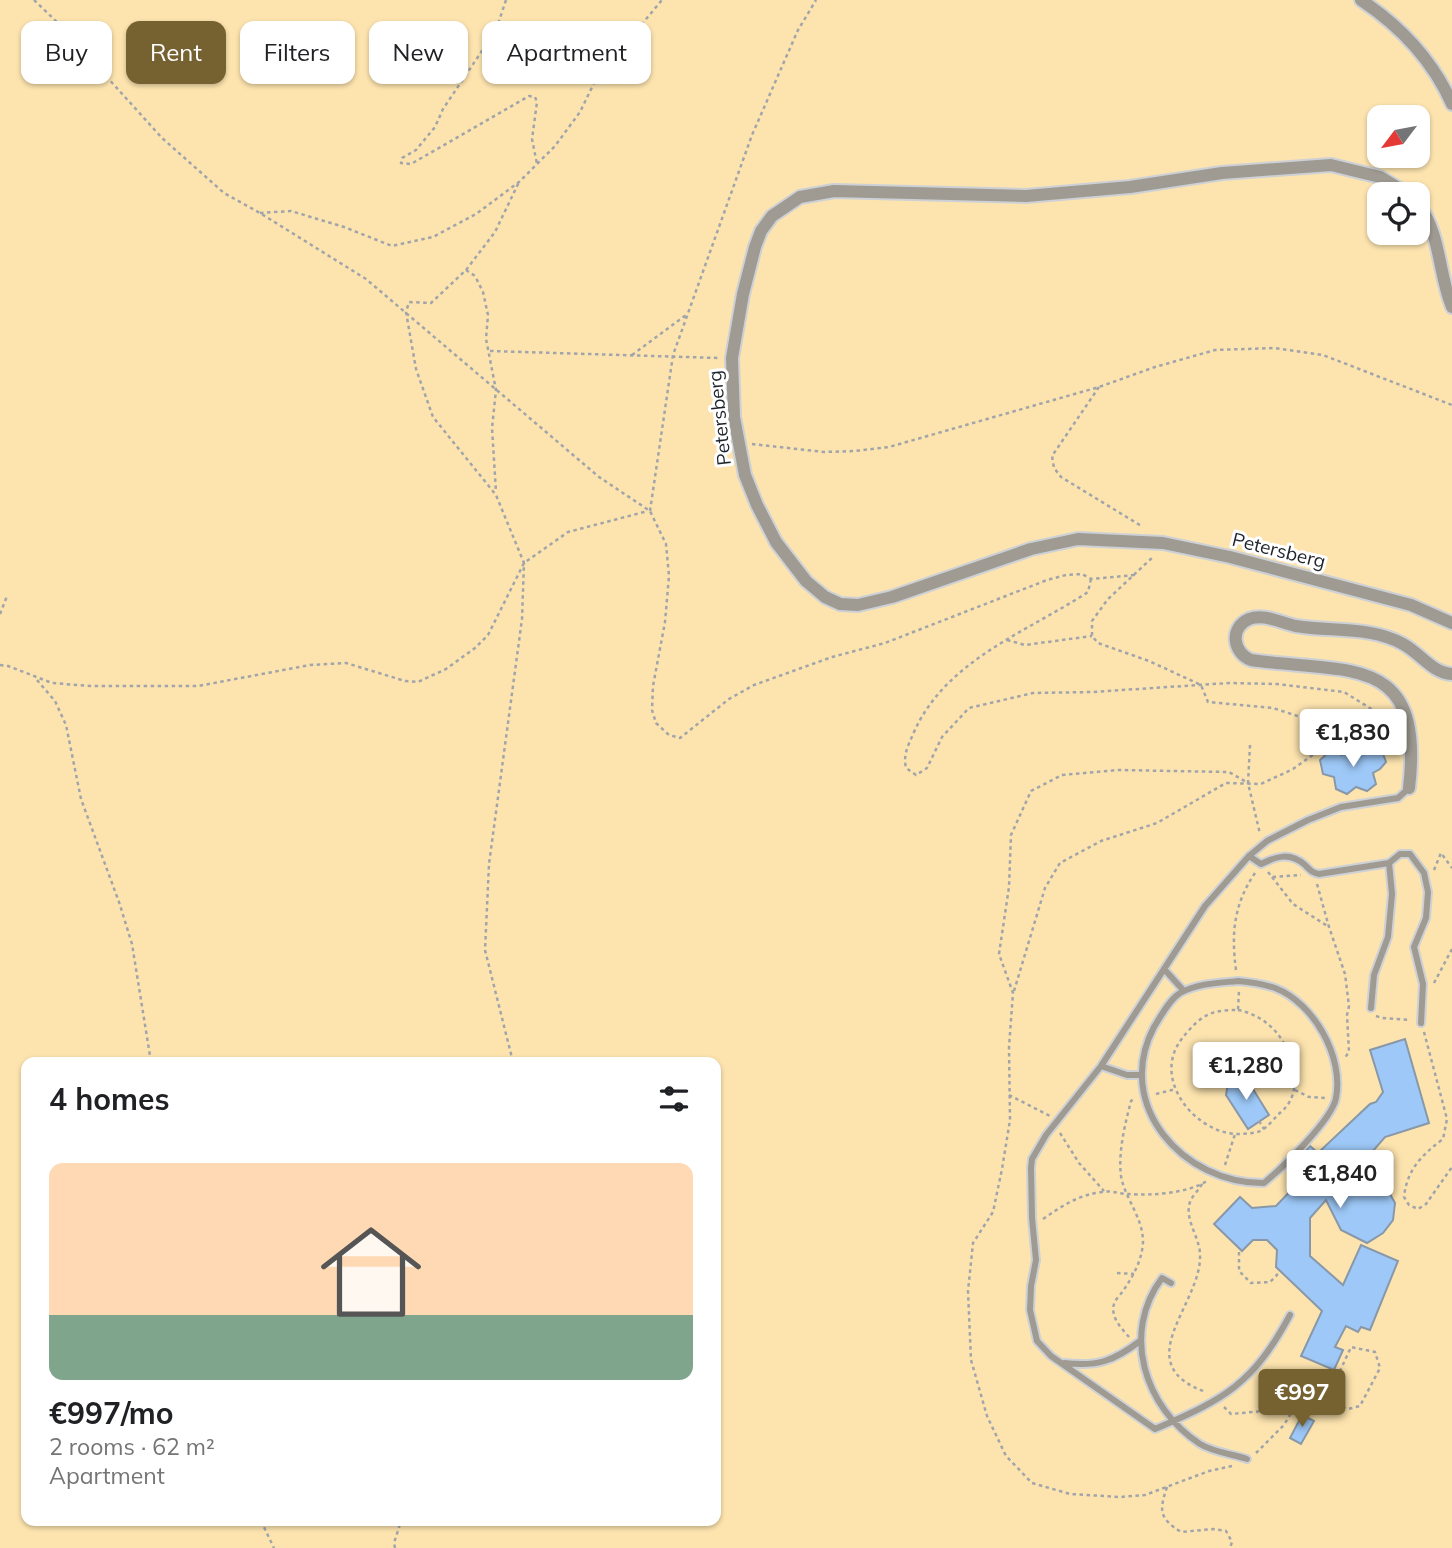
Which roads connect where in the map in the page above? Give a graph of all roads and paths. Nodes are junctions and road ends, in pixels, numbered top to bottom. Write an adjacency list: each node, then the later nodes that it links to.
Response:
1 (34, 0): 10 (path)
2 (506, 0): 7 (path)
3 (662, 0): 7 (path)
4 (816, 0): 15 (path)
5 (1362, 0): 6 (street)
6 (1452, 104)
7 (537, 164): 8 (path)
8 (519, 181): 10 (path); 12 (path)
9 (1388, 182): 19 (street, Petersberg)
10 (260, 213): 14 (path)
11 (1430, 224): 13 (street)
12 (466, 270): 14 (path); 16 (path)
13 (1452, 307)
14 (406, 312): 21 (path); 24 (path)
15 (687, 314): 17 (path); 18 (path)
16 (490, 351): 17 (path); 21 (path)
17 (632, 355): 18 (path)
18 (673, 355): 19 (path); 25 (path)
19 (732, 358): 23 (street, Petersberg)
20 (1099, 387): 22 (path); 23 (path); 26 (path)
21 (496, 390): 24 (path); 25 (path)
22 (1452, 405)
23 (738, 443): 26 (street, Petersberg)
24 (496, 495): 27 (path)
25 (650, 511): 27 (path); 29 (path)
26 (1163, 543): 28 (path); 32 (street, Petersberg)
27 (524, 563): 37 (path); 62 (path)
28 (1135, 575): 29 (path); 33 (path)
29 (1091, 579): 34 (path)
30 (7, 596): 31 (path)
31 (0, 614)
32 (1452, 624)
33 (1092, 636): 34 (path); 38 (path)
34 (1007, 640): 38 (path)
35 (0, 665): 37 (path)
36 (1452, 674): 39 (street)
37 (35, 677): 61 (path)
38 (1201, 685): 39 (path); 41 (path)
39 (1410, 727): 42 (street)
40 (1250, 745): 41 (path)
41 (1248, 782): 43 (path); 56 (path); 56 (path)
42 (1409, 788): 44 (lane)
43 (1261, 834)
44 (1249, 856): 46 (lane); 53 (lane)
45 (1389, 863): 48 (lane); 50 (lane); 58 (lane)
46 (1261, 864): 48 (lane); 49 (path); 54 (path)
47 (1452, 868): 50 (path)
48 (1314, 874): 49 (path); 51 (path)
49 (1272, 877): 51 (path)
50 (1427, 886): 57 (lane)
51 (1329, 927): 64 (path)
52 (1452, 949): 57 (path)
53 (1164, 969): 55 (lane); 63 (lane)
54 (1238, 981): 55 (lane); 59 (path); 64 (lane)
55 (1184, 991): 65 (lane)
56 (1013, 993): 68 (path)
57 (1423, 1003): 60 (lane)
58 (1371, 1007): 60 (path)
59 (1238, 1010): 66 (path); 67 (path)
60 (1421, 1023): 75 (path)
61 (151, 1057)
62 (512, 1057)
63 (1101, 1066): 65 (lane); 71 (lane)
64 (1336, 1069): 70 (lane)
65 (1141, 1075): 69 (lane)
66 (1176, 1089): 69 (path); 74 (path)
67 (1295, 1090): 70 (path); 73 (path)
68 (1009, 1095): 71 (path); 94 (path)
69 (1146, 1096): 76 (lane); 78 (path)
70 (1336, 1099): 76 (lane)
71 (1055, 1121): 77 (path); 79 (lane)
72 (1259, 1121): 73 (path)
73 (1264, 1129): 74 (path)
74 (1235, 1134): 76 (path)
75 (1452, 1167)
76 (1219, 1174)
77 (1104, 1191): 78 (path); 79 (path)
78 (1128, 1195): 83 (path); 89 (path)
79 (1033, 1226): 87 (lane)
80 (1239, 1252): 81 (path)
81 (1277, 1271)
82 (1117, 1273): 83 (path)
83 (1134, 1274): 86 (path)
84 (1171, 1283): 86 (lane)
85 (1290, 1315): 89 (lane)
86 (1138, 1343): 87 (lane); 91 (lane)
87 (1063, 1363): 91 (lane)
88 (1332, 1380): 88 (path); 90 (path)
89 (1219, 1402): 90 (path); 91 (lane)
90 (1296, 1405): 92 (path)
91 (1175, 1421): 92 (lane)
92 (1247, 1459)
93 (1228, 1468): 94 (path)
94 (1167, 1487): 99 (path)
95 (263, 1526): 97 (path)
96 (399, 1526): 98 (path)
97 (274, 1548)
98 (395, 1548)
99 (1230, 1548)

